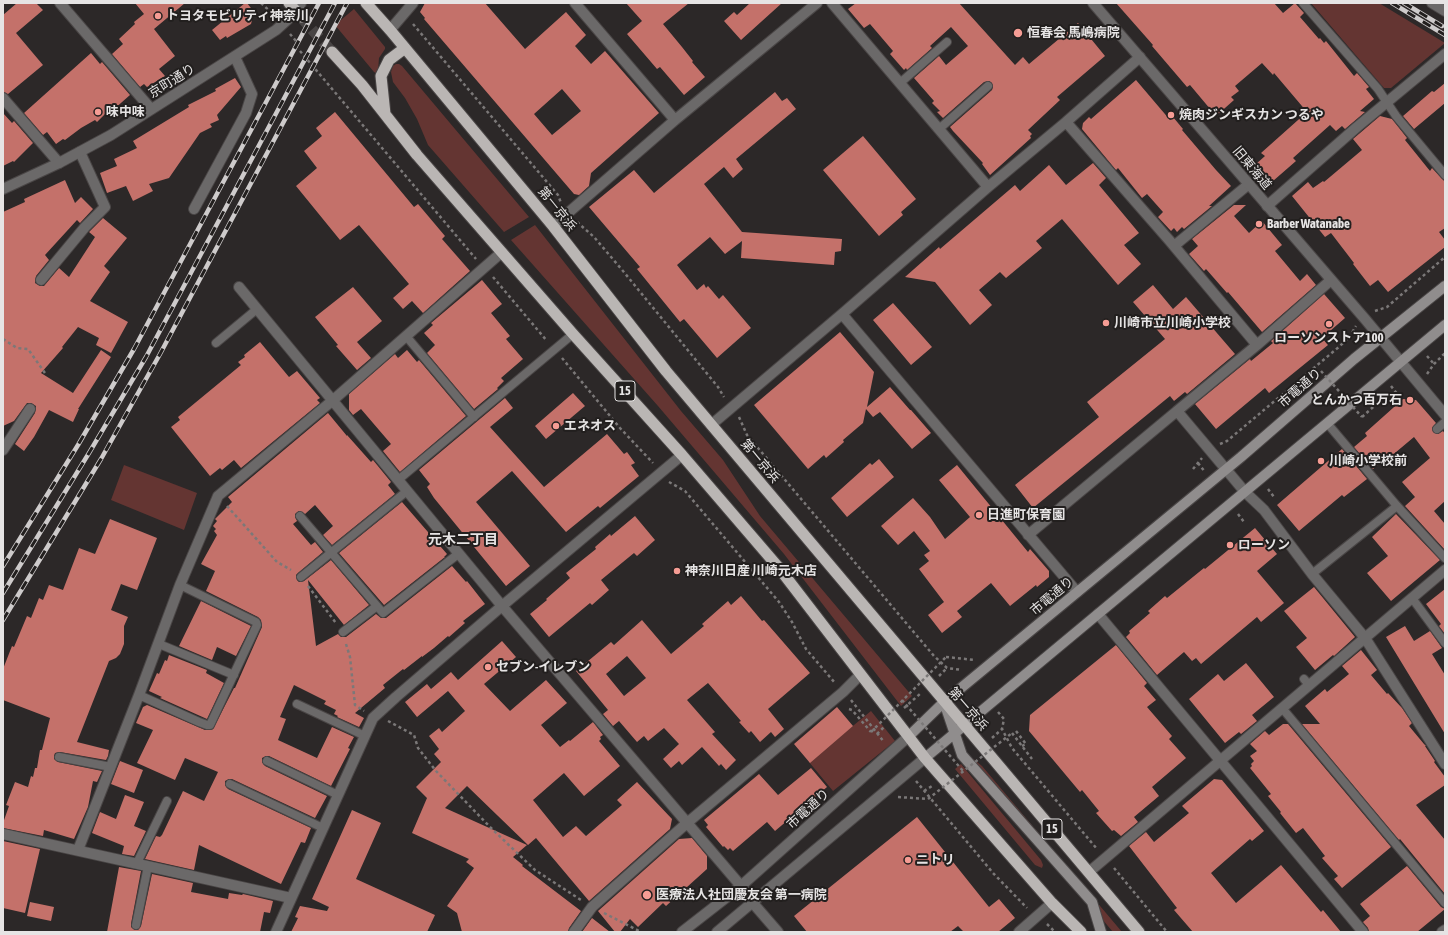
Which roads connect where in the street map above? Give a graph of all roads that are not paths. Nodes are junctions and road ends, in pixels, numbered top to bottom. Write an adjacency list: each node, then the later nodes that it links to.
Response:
1 (60, 3): 24 (street)
2 (289, 3): 11 (highway)
3 (366, 3): 13 (highway, 第一京浜 / 15)
4 (413, 3): 13 (street)
5 (575, 3): 26 (street)
6 (816, 3): 26 (street)
7 (832, 3): 20 (street)
8 (1093, 3): 19 (street, 旧東海道)
9 (1303, 3): 23 (lane)
10 (1432, 3): 12 (street)
11 (299, 11): 18 (street, 京町通り)
12 (1445, 11)
13 (390, 30): 15 (highway, 第一京浜 / 15)
14 (947, 42): 20 (lane)
15 (405, 48): 25 (highway); 37 (highway, 第一京浜 / 15)
16 (332, 52): 25 (highway, 15)
17 (1445, 54): 23 (street)
18 (235, 57): 24 (street, 京町通り); 36 (street)
19 (1140, 57): 27 (street); 32 (street, 旧東海道)
20 (900, 83): 28 (street)
21 (988, 86): 28 (lane)
22 (3, 98): 30 (street)
23 (1387, 103): 31 (lane); 35 (street)
24 (151, 109): 29 (street, 京町通り)
25 (385, 115): 39 (highway, 15)
26 (674, 120): 37 (street)
27 (1066, 122): 33 (street); 38 (street)
28 (939, 129): 33 (street)
29 (80, 152): 30 (street, 京町通り); 40 (street)
30 (59, 163): 34 (street, 京町通り)
31 (1445, 175)
32 (1249, 184): 35 (street, 旧東海道); 38 (street)
33 (988, 187): 45 (street)
34 (3, 189)
35 (1267, 206): 41 (street, 旧東海道)
36 (194, 209)
37 (553, 226): 60 (highway, 第一京浜 / 15)
38 (1174, 246): 51 (street)
39 (502, 252): 47 (highway, 15); 48 (street)
40 (41, 280)
41 (1331, 280): 49 (street, 旧東海道); 51 (street)
42 (1445, 286): 49 (main road, 市電通り)
43 (239, 288): 44 (street)
44 (257, 310): 50 (lane); 53 (street)
45 (842, 314): 60 (street); 70 (street)
46 (1445, 324): 52 (main road)
47 (573, 334): 57 (lane); 63 (highway, 15)
48 (406, 336): 53 (street); 57 (lane)
49 (1380, 337): 52 (street, 旧東海道); 64 (main road, 市電通り)
50 (216, 344)
51 (1257, 345): 55 (street)
52 (1401, 362): 56 (street, 旧東海道); 59 (main road)
53 (332, 401): 65 (street); 77 (street)
54 (30, 409): 62 (street)
55 (1177, 411): 64 (street); 70 (street)
56 (1445, 415)
57 (474, 417): 65 (lane)
58 (1445, 422): 61 (lane)
59 (1327, 423): 67 (main road); 68 (lane)
60 (711, 425): 90 (highway, 第一京浜 / 15)
61 (1437, 429)
62 (3, 450)
63 (682, 455): 81 (street); 88 (highway, 15)
64 (1226, 469): 67 (street); 78 (main road, 市電通り)
65 (398, 480): 66 (street)
66 (407, 491): 71 (lane); 72 (street)
67 (1245, 492): 75 (street); 82 (main road)
68 (1397, 506): 73 (lane); 75 (lane)
69 (300, 516): 71 (lane)
70 (1028, 535): 78 (street)
71 (332, 553): 76 (lane); 80 (lane)
72 (458, 554): 80 (lane); 81 (street)
73 (1445, 558)
74 (1445, 570): 79 (street)
75 (1312, 574): 84 (street)
76 (301, 578)
77 (180, 585): 86 (street); 87 (lane)
78 (1077, 592): 90 (main road, 市電通り)
79 (1412, 598): 84 (street); 85 (lane)
80 (377, 606): 83 (lane)
81 (502, 606): 95 (street); 106 (street)
82 (1098, 614): 93 (main road); 99 (street)
83 (343, 632)
84 (1365, 638): 92 (street); 101 (street)
85 (1445, 643)
86 (159, 644): 87 (lane); 89 (street)
87 (234, 675): 89 (lane)
88 (860, 675): 96 (highway, 15); 106 (street)
89 (139, 695): 102 (street)
90 (944, 702): 93 (highway, 第一京浜 / 15); 94 (main road); 96 (main road, 市電通り)
91 (297, 704): 95 (lane)
92 (1282, 708): 99 (street); 117 (lane)
93 (965, 726): 94 (main road); 112 (highway, 第一京浜 / 15)
94 (955, 734): 98 (main road); 127 (main road)
95 (365, 736): 104 (street)
96 (909, 736): 98 (highway, 15); 113 (street, 市電通り)
97 (59, 757): 102 (lane)
98 (925, 758): 115 (street); 116 (highway, 15)
99 (1220, 760): 112 (street); 129 (street)
100 (266, 761): 104 (lane)
101 (1445, 764)
102 (111, 767): 109 (street)
103 (230, 784): 107 (lane)
104 (338, 795): 107 (street)
105 (167, 801): 110 (lane)
106 (687, 823): 113 (street); 121 (street)
107 (323, 828): 114 (street)
108 (3, 834): 109 (street)
109 (78, 850): 110 (street)
110 (137, 863): 111 (street)
111 (148, 866): 114 (street); 118 (lane)
112 (1089, 872): 128 (highway, 第一京浜 / 15)
113 (741, 886): 115 (street); 122 (street, 市電通り)
114 (291, 898): 120 (street)
115 (752, 902): 123 (street); 124 (street)
116 (1052, 903): 125 (street); 126 (highway, 15)
117 (1445, 903)
118 (136, 925)
119 (1445, 930): 130 (street)
120 (276, 932)
121 (574, 932)
122 (682, 932)
123 (717, 932)
124 (778, 932)
125 (1020, 932)
126 (1081, 932)
127 (1100, 932)
128 (1139, 932)
129 (1363, 932)
130 (1442, 932)

